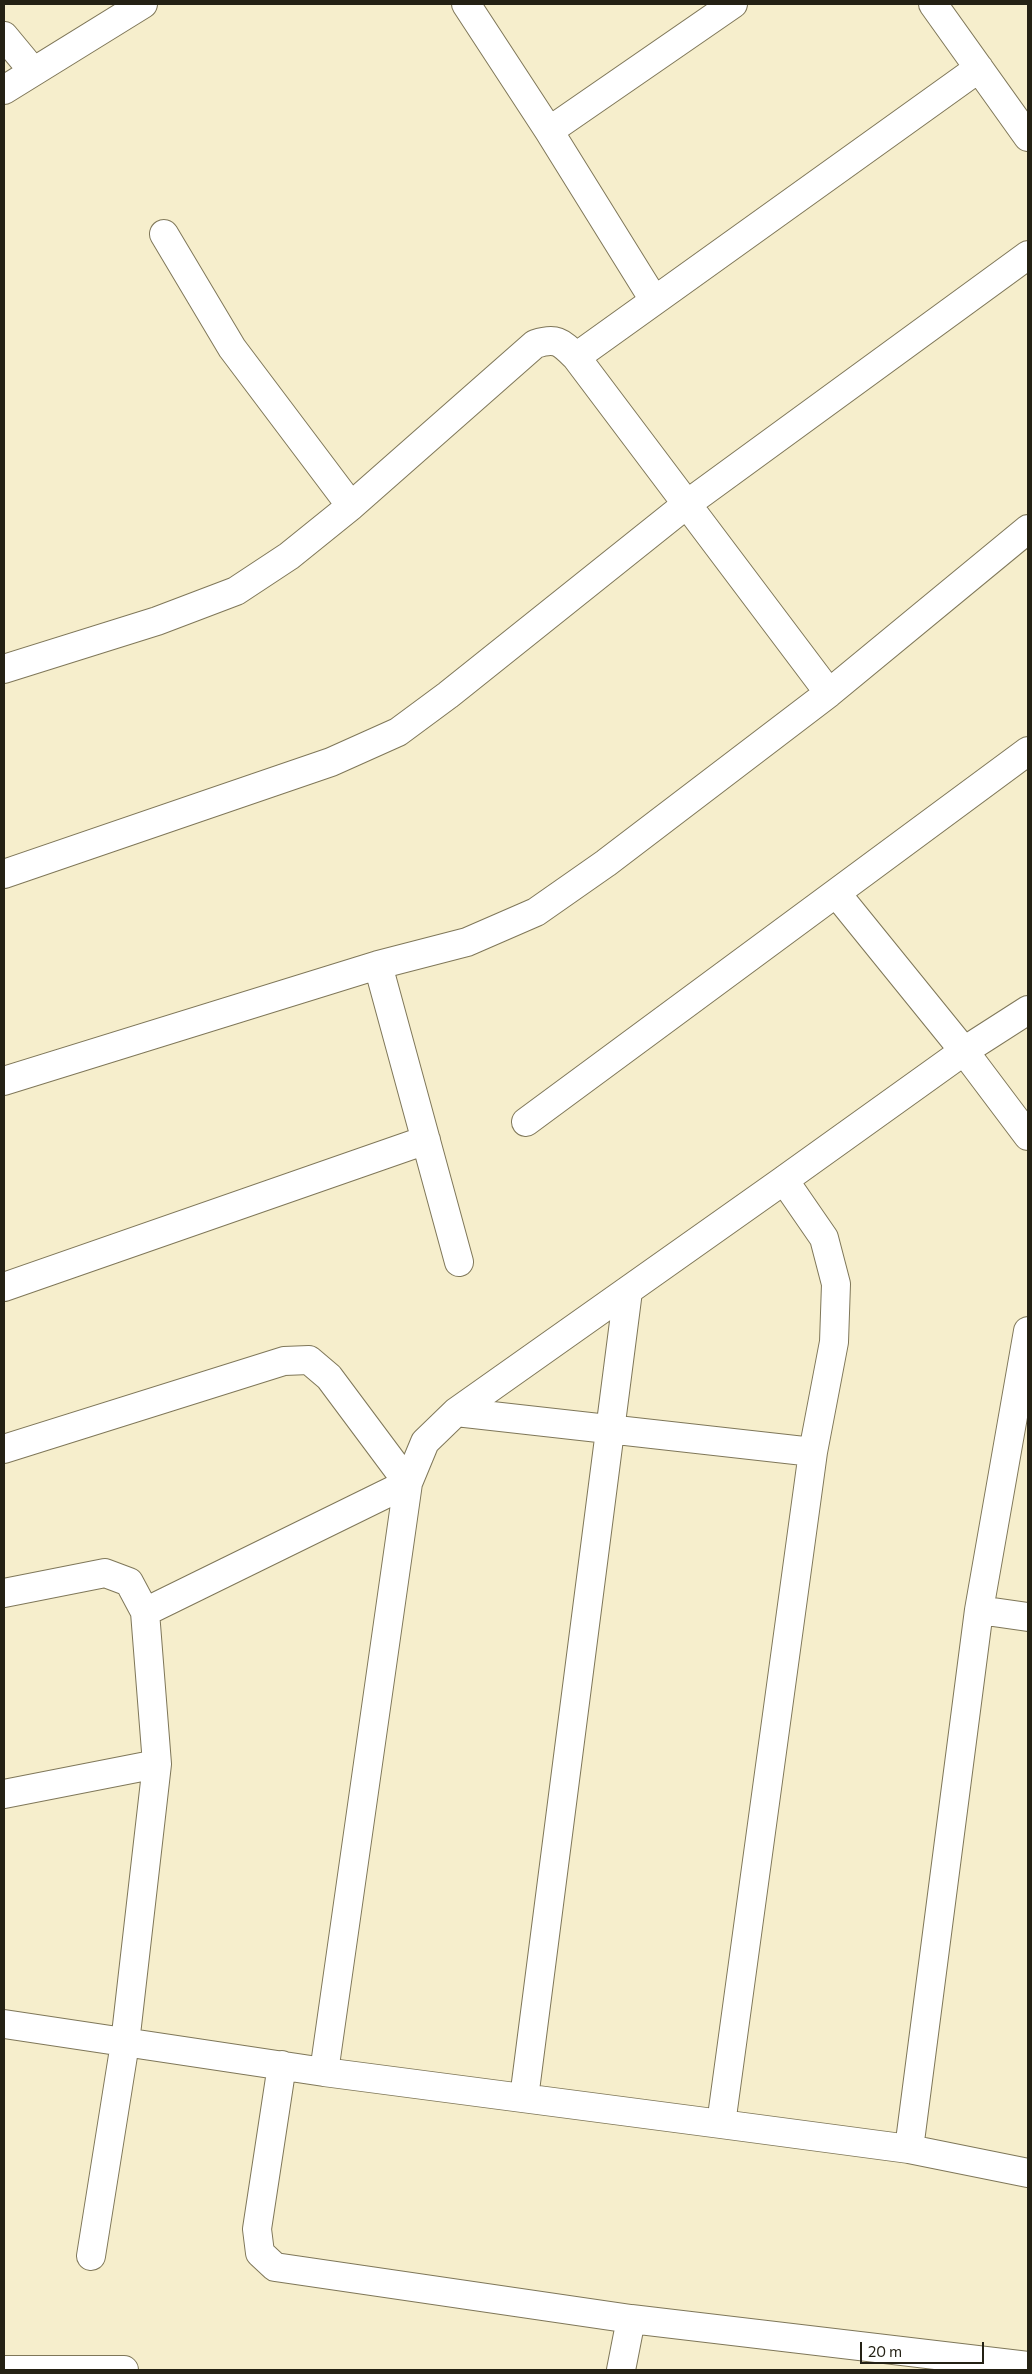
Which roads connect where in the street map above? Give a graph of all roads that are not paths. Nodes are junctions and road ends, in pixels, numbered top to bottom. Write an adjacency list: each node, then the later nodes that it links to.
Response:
1 (143, 4): 7 (street)
2 (466, 4): 9 (street)
3 (733, 4): 9 (street)
4 (933, 4): 6 (street)
5 (4, 36): 7 (street)
6 (980, 68): 10 (street); 13 (street)
7 (34, 72): 8 (street)
8 (4, 90)
9 (549, 131): 13 (street)
10 (1028, 137)
11 (164, 234): 16 (street)
12 (1028, 255): 15 (street)
13 (654, 300): 14 (street)
14 (576, 358): 15 (street); 16 (street)
15 (687, 504): 19 (street); 21 (street)
16 (351, 506): 18 (street)
17 (1028, 528): 19 (street)
18 (4, 669)
19 (829, 693): 23 (street)
20 (1028, 751): 22 (street)
21 (4, 874)
22 (836, 893): 25 (street); 27 (street)
23 (378, 965): 26 (street); 29 (street)
24 (1028, 1010): 25 (street)
25 (964, 1051): 28 (street); 30 (street)
26 (4, 1081)
27 (526, 1122)
28 (1028, 1136)
29 (426, 1140): 31 (street); 32 (street)
30 (784, 1180): 33 (street); 38 (street)
31 (459, 1262)
32 (4, 1287)
33 (628, 1291): 35 (street); 36 (street)
34 (1028, 1331): 41 (street)
35 (456, 1412): 36 (street); 39 (street)
36 (611, 1429): 38 (street); 50 (street)
37 (4, 1449): 39 (street)
38 (813, 1452): 51 (street)
39 (408, 1483): 42 (street); 49 (street)
40 (4, 1593): 42 (street)
41 (979, 1610): 43 (street); 52 (street)
42 (145, 1612): 44 (street)
43 (1028, 1616)
44 (157, 1764): 45 (street); 47 (street)
45 (4, 1794)
46 (4, 2024): 47 (street)
47 (125, 2043): 48 (street); 54 (street)
48 (282, 2065): 49 (street); 55 (street)
49 (324, 2072): 50 (street)
50 (524, 2098): 51 (street)
51 (721, 2124): 52 (street)
52 (909, 2149): 53 (street)
53 (1028, 2173)
54 (91, 2256)
55 (631, 2319): 56 (street); 60 (street)
56 (1028, 2366)
57 (4, 2370): 58 (street)
58 (43, 2370): 59 (street)
59 (124, 2370)
60 (621, 2370)

